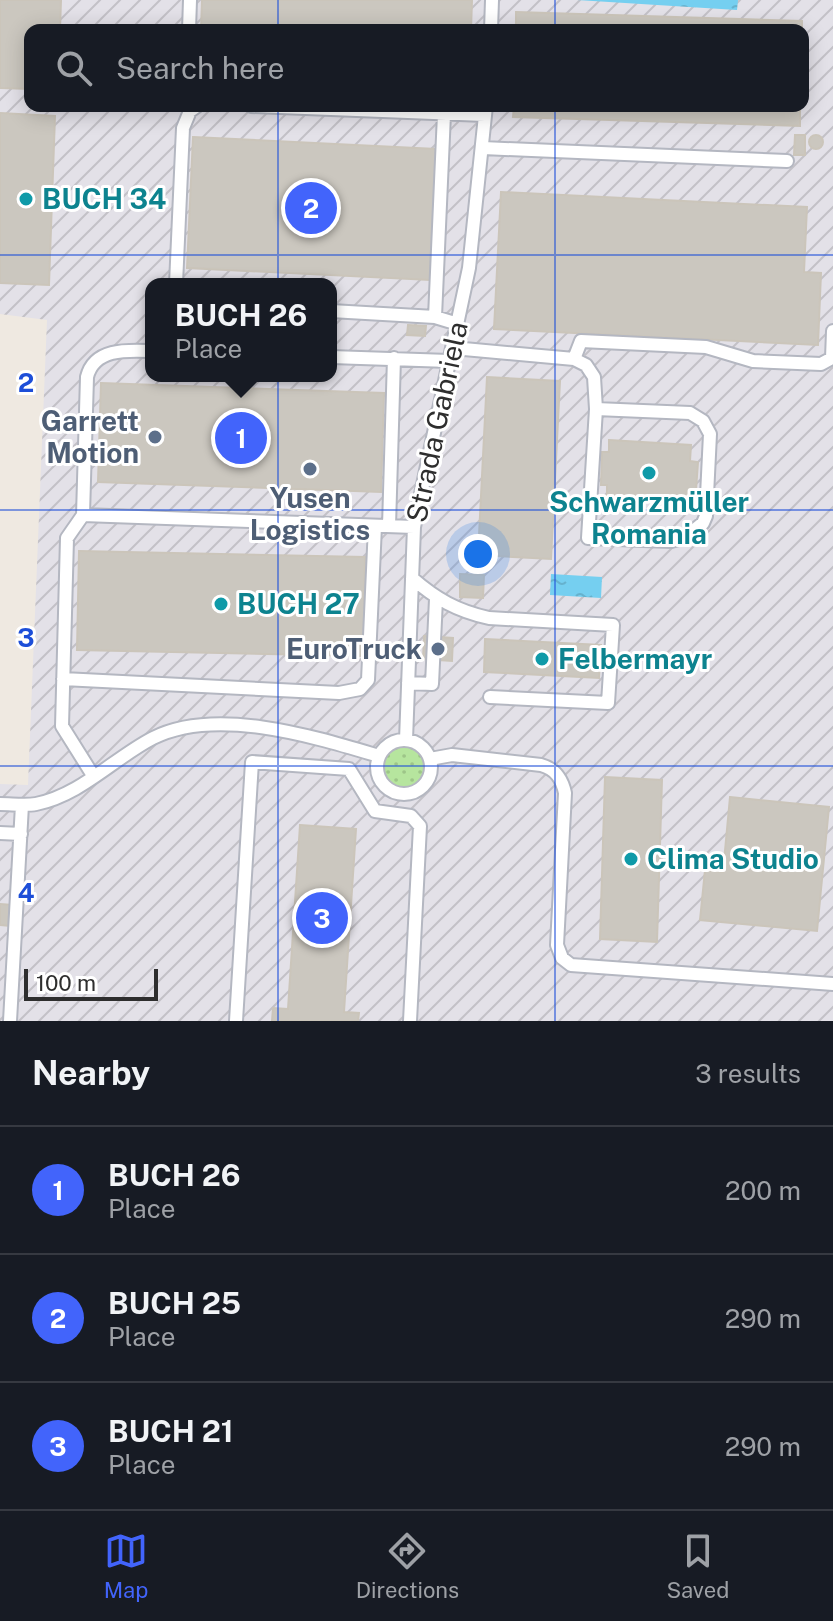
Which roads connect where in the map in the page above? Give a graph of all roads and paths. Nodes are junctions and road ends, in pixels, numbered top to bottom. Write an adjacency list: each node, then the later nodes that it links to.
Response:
1 (190, 0): 3 (street)
2 (492, 0): 4 (street)
3 (189, 24)
4 (491, 24)
5 (190, 112): 12 (street)
6 (396, 112): 9 (street)
7 (464, 112): 9 (street)
8 (485, 112): 10 (street, Strada Gabriela)
9 (444, 114): 14 (street)
10 (483, 148): 11 (street); 15 (street, Strada Gabriela)
11 (787, 161)
12 (176, 278)
13 (337, 311): 14 (street)
14 (435, 317): 15 (street)
15 (458, 324): 18 (street, Strada Gabriela)
16 (833, 331): 21 (street)
17 (145, 351): 23 (street)
18 (451, 355): 20 (street); 21 (street); 25 (street, Strada Gabriela)
19 (337, 357): 20 (street)
20 (394, 358): 24 (street)
21 (574, 359): 22 (street)
22 (596, 409): 22 (street)
23 (83, 515): 24 (street); 28 (street)
24 (382, 526): 25 (street); 28 (street)
25 (414, 527): 26 (street, Strada Gabriela)
26 (412, 578): 27 (street); 29 (street, Strada Gabriela)
27 (436, 599): 29 (street); 30 (street)
28 (63, 679): 34 (street)
29 (408, 683): 31 (street, Strada Gabriela)
30 (490, 697)
31 (406, 740): 32 (street); 33 (street)
32 (379, 756): 34 (street); 35 (street)
33 (430, 759): 35 (street); 43 (street)
34 (94, 777): 37 (street)
35 (412, 794): 38 (street)
36 (0, 804): 37 (street)
37 (22, 805): 40 (street)
38 (411, 816): 45 (street); 46 (street)
39 (0, 833): 40 (street)
40 (21, 834): 42 (street)
41 (0, 954): 42 (street)
42 (14, 954): 44 (street)
43 (833, 984)
44 (10, 1021)
45 (236, 1021)
46 (410, 1021)

